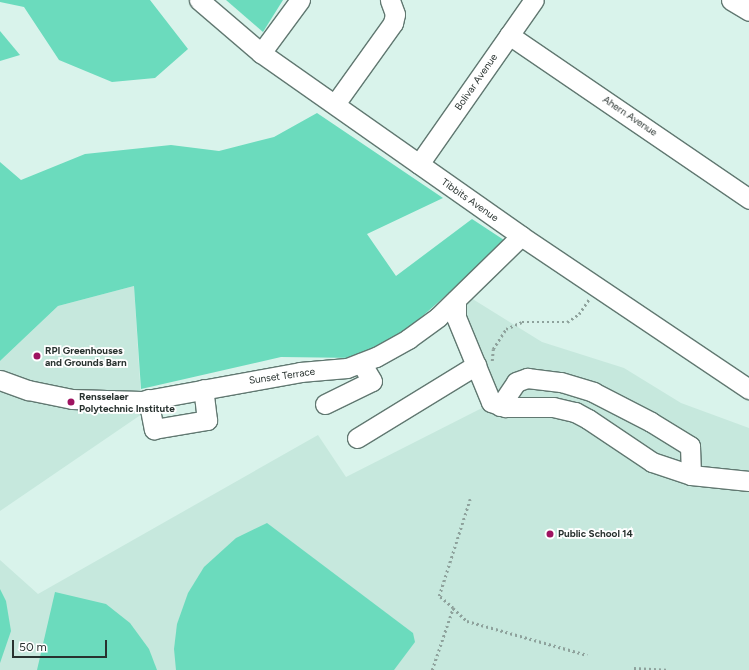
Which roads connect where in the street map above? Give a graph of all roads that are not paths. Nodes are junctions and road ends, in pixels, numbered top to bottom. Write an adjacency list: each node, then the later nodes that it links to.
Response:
1 (199, 0): 8 (street, Tibbits Avenue)
2 (300, 0): 8 (street)
3 (390, 0): 9 (street)
4 (534, 0): 7 (street, Bolivar Avenue)
5 (731, 0): 6 (street)
6 (749, 11)
7 (510, 35): 10 (street, Bolivar Avenue); 11 (street, Ahern Avenue)
8 (261, 53): 9 (street, Tibbits Avenue)
9 (335, 104): 10 (street, Tibbits Avenue)
10 (419, 164): 12 (street, Tibbits Avenue)
11 (749, 199)
12 (521, 236): 13 (street, Sunset Terrace); 18 (street, Tibbits Avenue)
13 (456, 300): 14 (street, Sunset Terrace); 15 (street)
14 (361, 363): 17 (street, Sunset Terrace); 21 (street)
15 (484, 366): 22 (street); 24 (street)
16 (0, 380): 20 (street, Sunset Terrace)
17 (203, 389): 20 (street, Sunset Terrace); 20 (street)
18 (749, 389)
19 (605, 398): 22 (street); 23 (street); 25 (street)
20 (148, 399)
21 (325, 404)
22 (500, 406): 23 (street)
23 (591, 420): 25 (street)
24 (357, 438)
25 (691, 476): 26 (street)
26 (749, 481)

